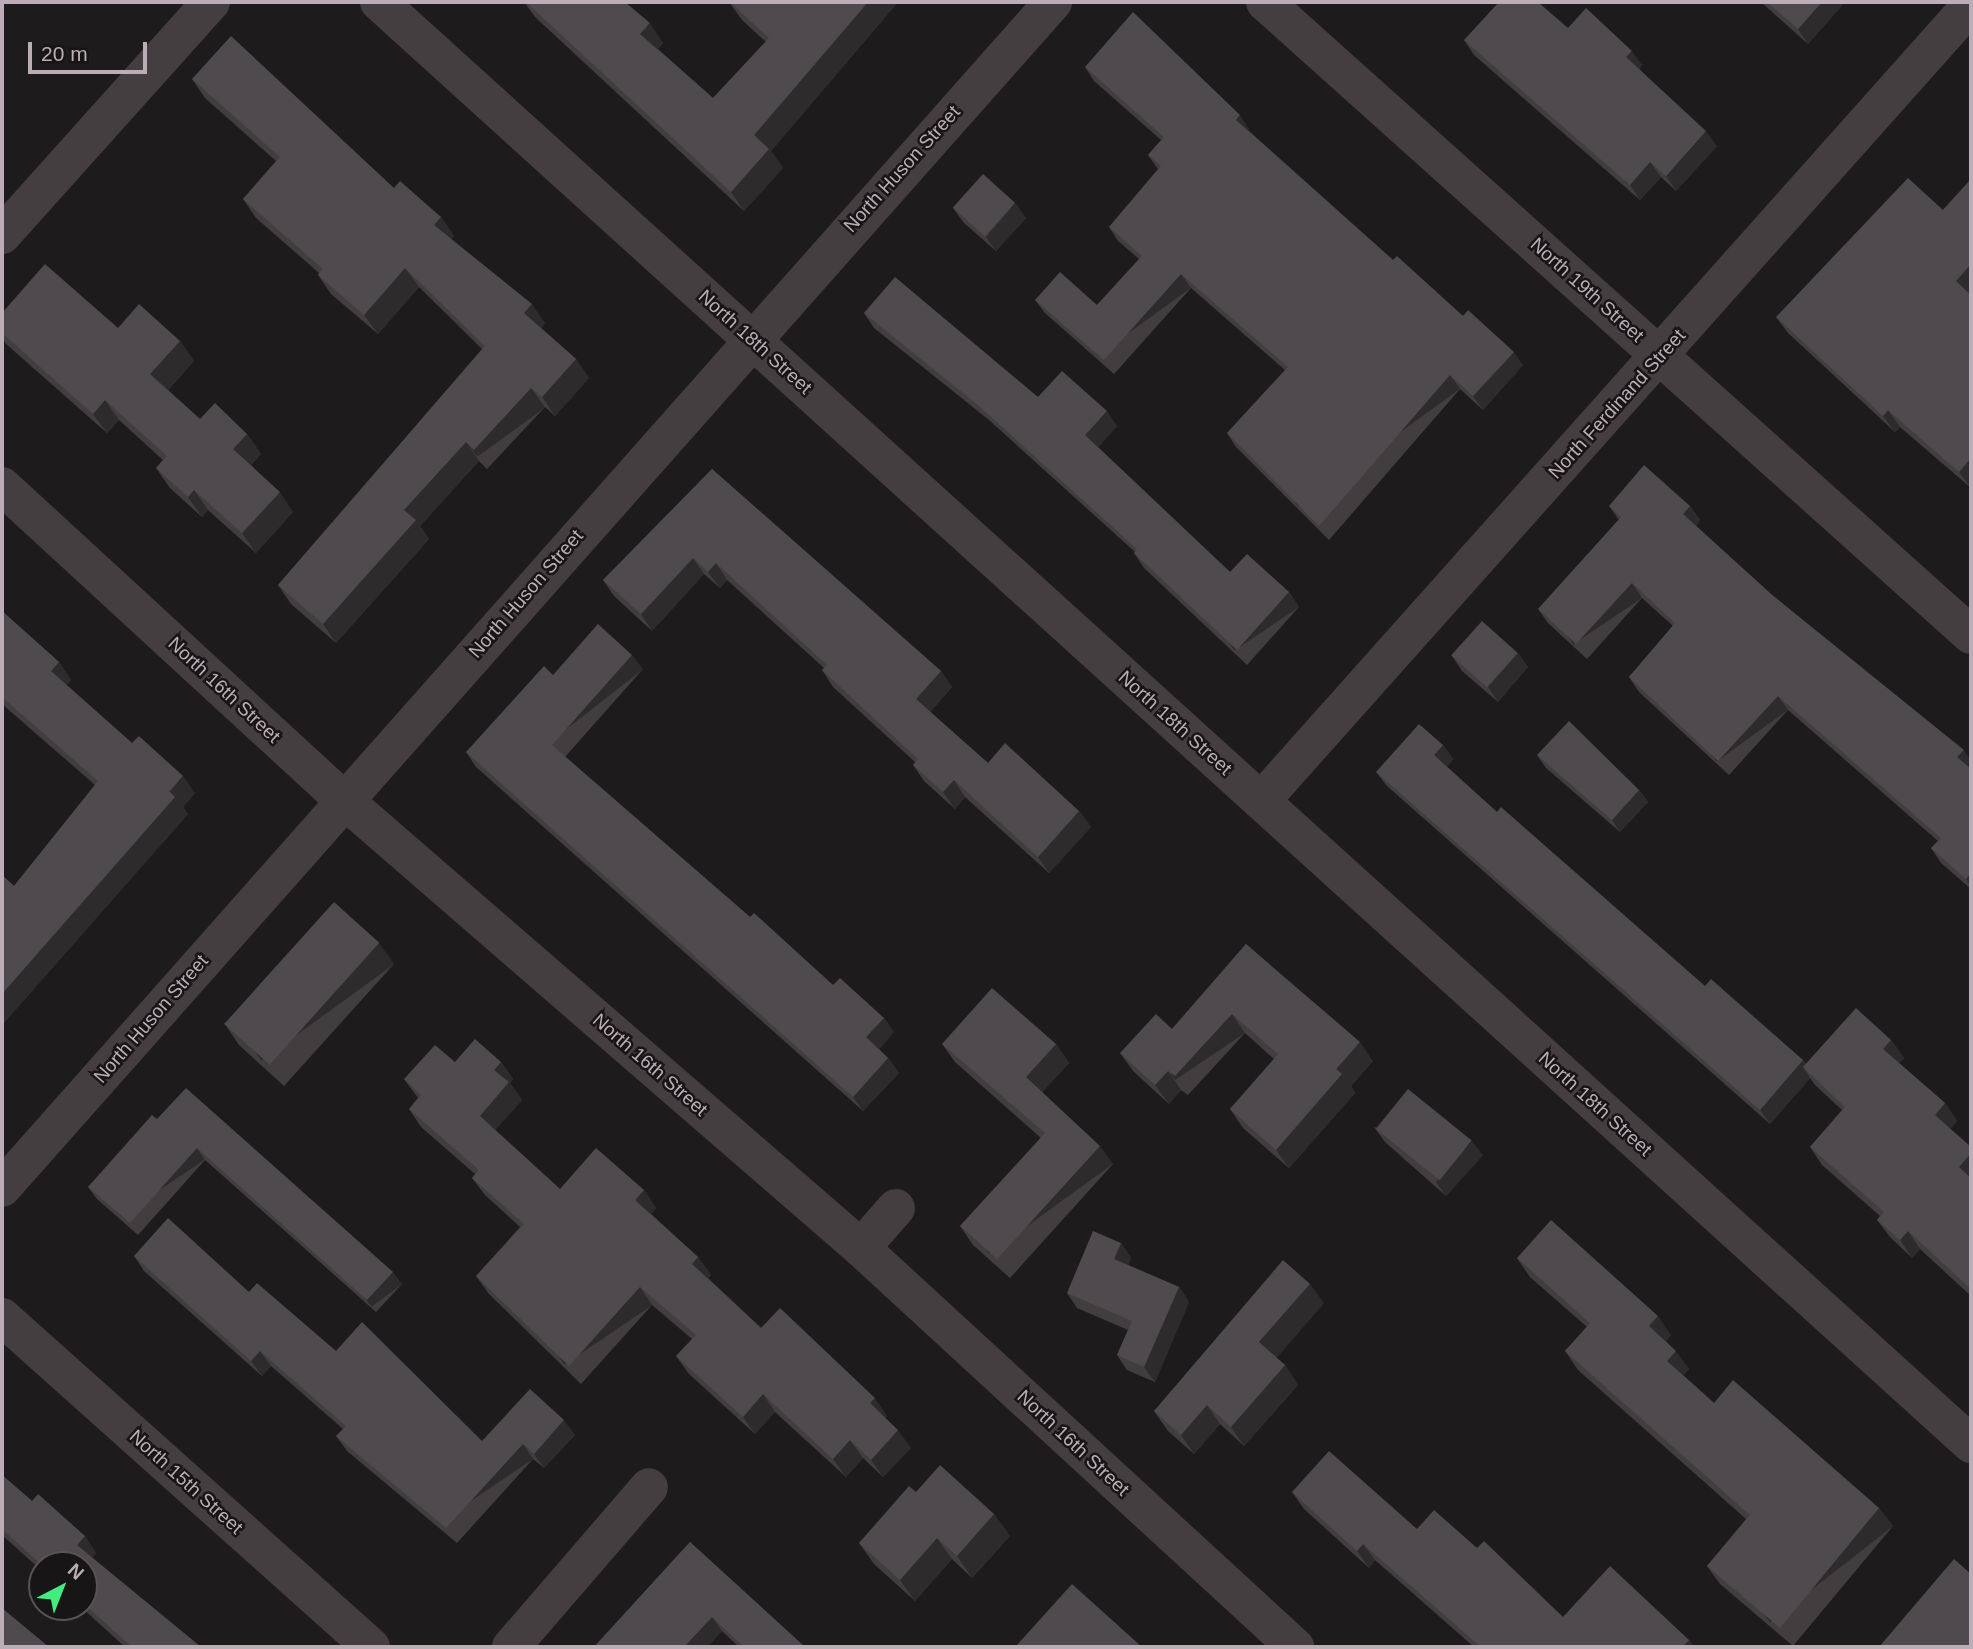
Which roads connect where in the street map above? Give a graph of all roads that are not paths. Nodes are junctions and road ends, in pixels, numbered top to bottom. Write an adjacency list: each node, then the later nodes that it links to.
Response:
1 (211, 2): 6 (street)
2 (379, 2): 7 (street, North 18th Street)
3 (1053, 2): 7 (street, North Huson Street)
4 (1265, 2): 8 (street, North 19th Street)
5 (1971, 5): 8 (street, North Ferdinand Street)
6 (2, 235)
7 (750, 338): 11 (street, North Huson Street); 12 (street, North 18th Street)
8 (1660, 356): 10 (street, North 19th Street); 12 (street, North Ferdinand Street)
9 (2, 486): 11 (street, North 16th Street)
10 (1971, 635)
11 (344, 800): 13 (street, North Huson Street); 15 (street, North 16th Street)
12 (1261, 801): 17 (street, North 18th Street)
13 (2, 1188)
14 (896, 1208): 15 (street)
15 (862, 1248): 21 (street, North 16th Street)
16 (2, 1317): 19 (street, North 15th Street)
17 (1971, 1444)
18 (649, 1487): 20 (street)
19 (371, 1647)
20 (511, 1647)
21 (1295, 1647)

